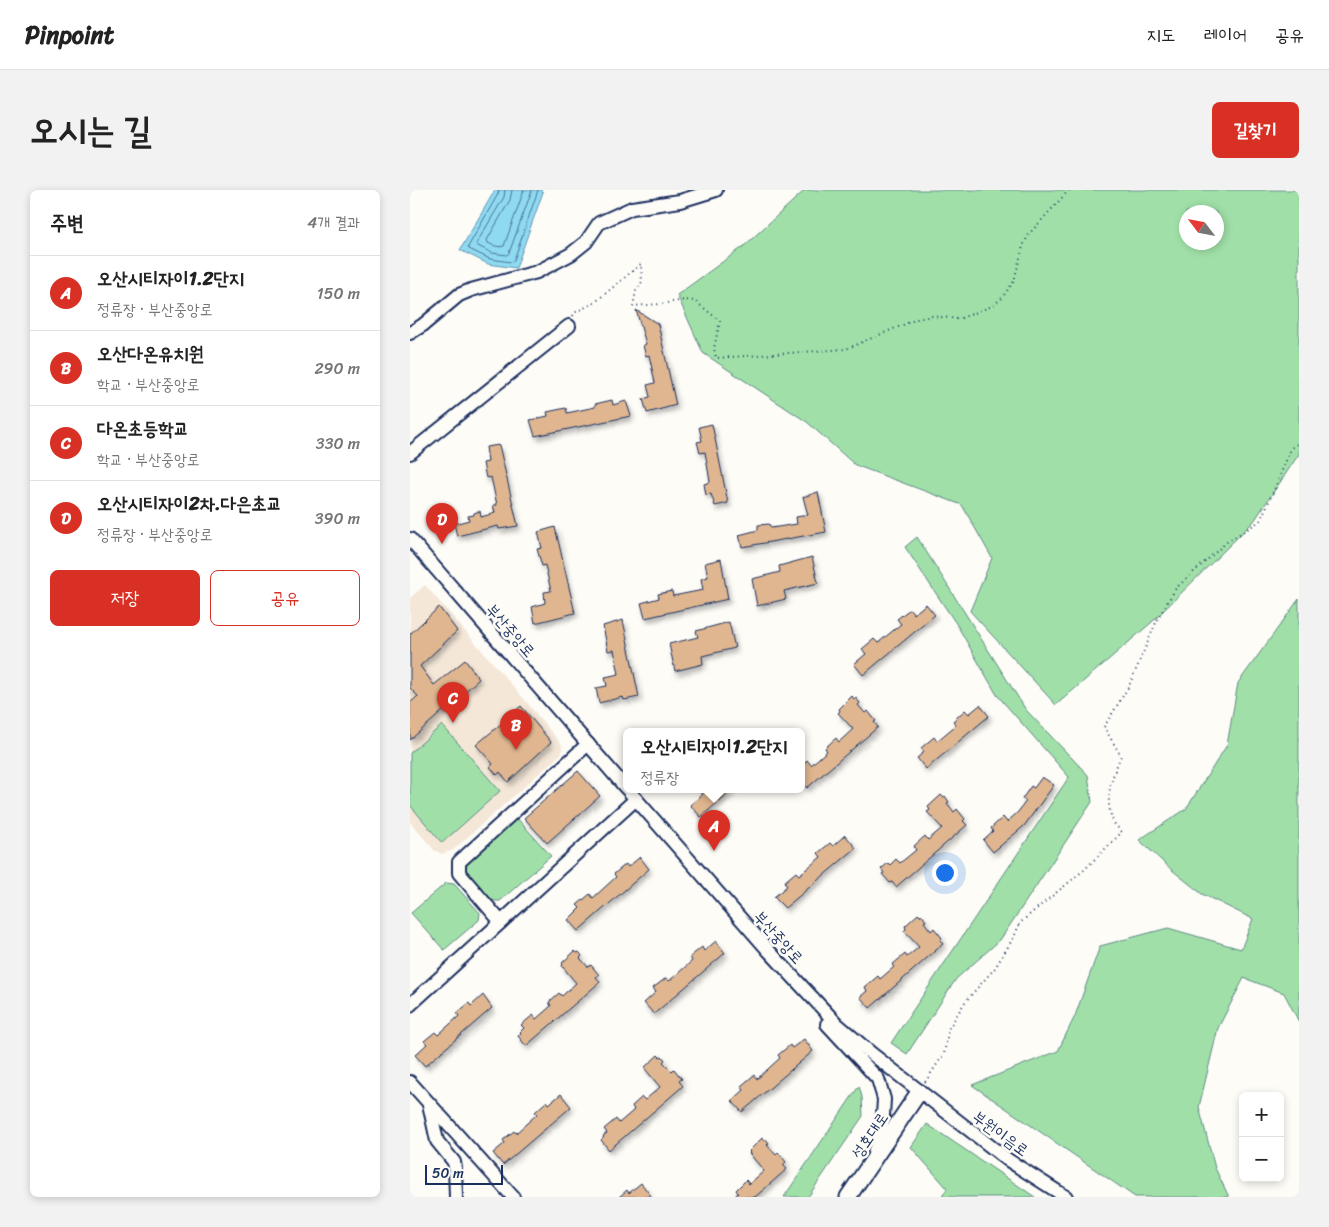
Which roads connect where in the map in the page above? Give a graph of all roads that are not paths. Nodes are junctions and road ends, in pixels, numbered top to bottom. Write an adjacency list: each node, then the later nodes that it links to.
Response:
1 (716, 190): 3 (street)
2 (569, 326): 4 (street)
3 (410, 333)
4 (410, 453)
5 (410, 539): 6 (street, 부산중앙로)
6 (588, 744): 7 (street, 부산중앙로); 10 (street)
7 (623, 784)
8 (629, 793): 10 (street)
9 (631, 793): 11 (street, 부산중앙로)
10 (501, 922): 12 (street)
11 (807, 992): 14 (street, 부산중앙로); 16 (street)
12 (410, 1005)
13 (410, 1082): 15 (street)
14 (919, 1092): 16 (main road, 성호대로); 20 (street, 부원이음로)
15 (429, 1103): 17 (street); 18 (street)
16 (866, 1172): 19 (main road, 성호대로)
17 (456, 1197)
18 (513, 1197)
19 (848, 1197)
20 (1066, 1197)

